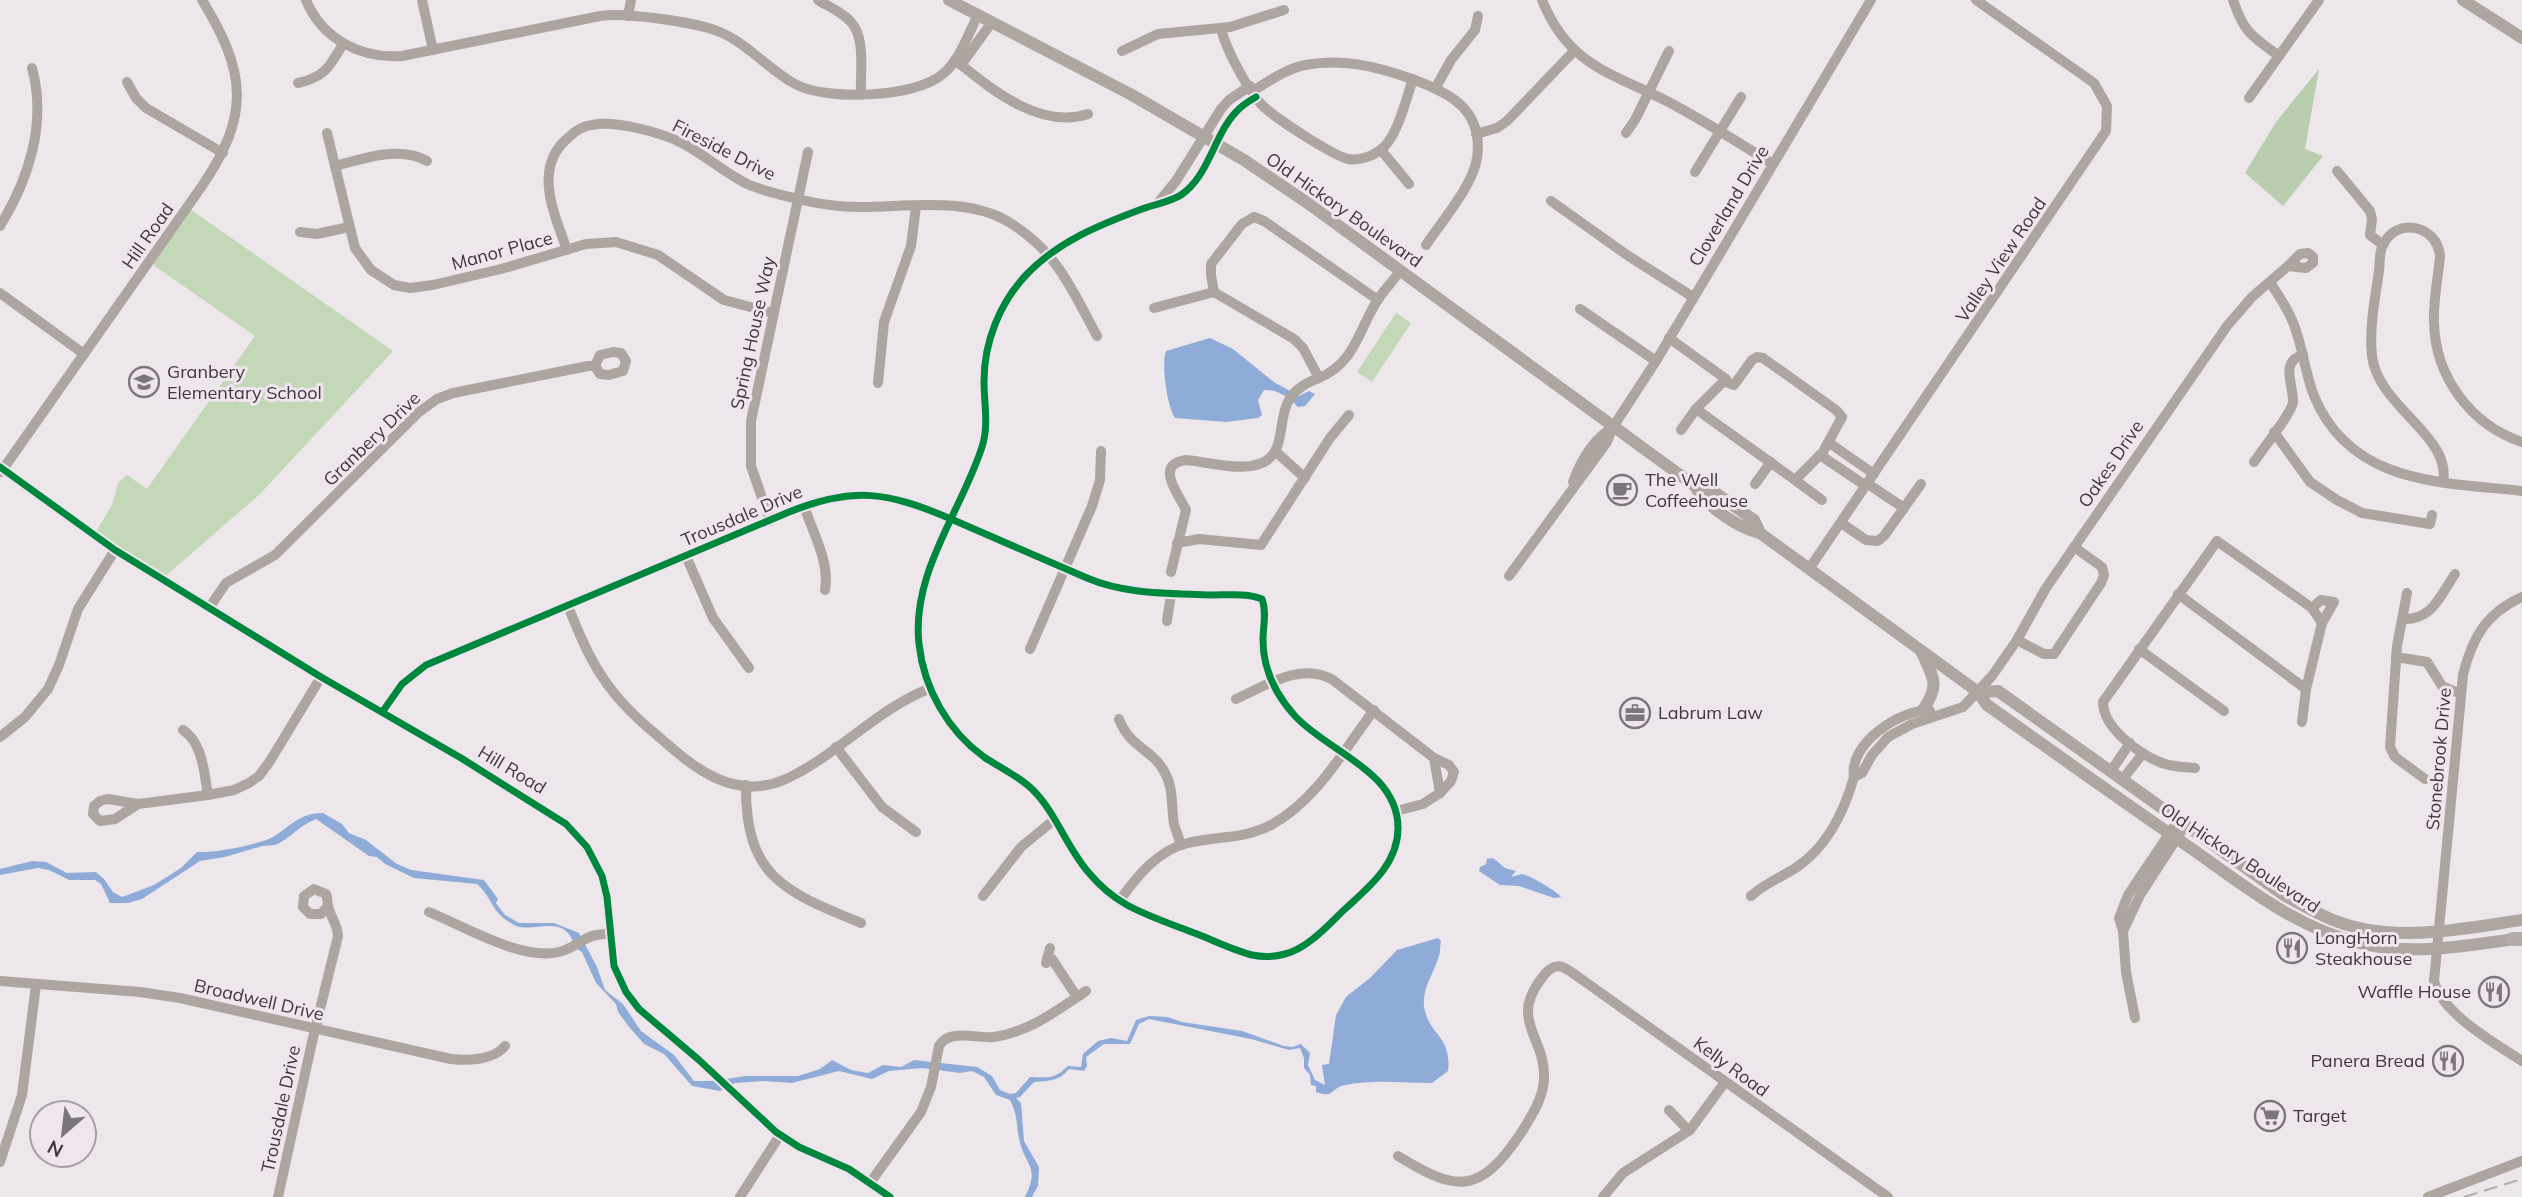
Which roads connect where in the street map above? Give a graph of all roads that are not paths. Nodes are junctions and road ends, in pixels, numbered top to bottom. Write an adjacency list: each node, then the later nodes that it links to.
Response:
1 (202, 0): 46 (street, Hill Road)
2 (306, 0): 20 (street)
3 (422, 0): 21 (street)
4 (631, 0): 15 (street)
5 (818, 0): 34 (street)
6 (949, 0): 14 (main road, Old Hickory Boulevard)
7 (1542, 0): 22 (street)
8 (1871, 0): 48 (street, Cloverland Drive)
9 (1976, 0): 96 (street, Valley View Road)
10 (2233, 0): 25 (street)
11 (2319, 0): 25 (street)
12 (2463, 0): 19 (main road)
13 (1284, 10): 18 (street)
14 (978, 15): 17 (main road, Old Hickory Boulevard); 26 (street)
15 (628, 16): 21 (street); 34 (street)
16 (1478, 16): 31 (street)
17 (992, 22): 26 (street); 42 (main road, Old Hickory Boulevard)
18 (1221, 28): 23 (street); 32 (street)
19 (2522, 38)
20 (343, 44): 21 (street); 30 (street)
21 (433, 50)
22 (1575, 50): 33 (street); 41 (street)
23 (1122, 51)
24 (1669, 51): 33 (street)
25 (2279, 56): 36 (street)
26 (958, 62): 34 (street); 37 (street)
27 (32, 68): 57 (street)
28 (1413, 79): 31 (street); 32 (street); 44 (street)
29 (127, 82): 46 (street)
30 (298, 83)
31 (1436, 87): 41 (street)
32 (1253, 92): 42 (street); 43 (street); 44 (street)
33 (1648, 92): 38 (street); 39 (street)
34 (861, 93)
35 (1741, 97): 39 (street)
36 (2249, 98)
37 (1088, 114)
38 (1626, 132)
39 (1720, 132): 48 (street); 51 (street)
40 (327, 133): 49 (street, Manor Place)
41 (1476, 134): 60 (street)
42 (1203, 136): 43 (main road, Old Hickory Boulevard); 55 (street)
43 (1217, 144): 55 (street); 65 (main road, Old Hickory Boulevard)
44 (1381, 150): 52 (street)
45 (808, 152): 53 (street, Spring House Way)
46 (223, 153): 76 (street, Hill Road)
47 (427, 161): 49 (street)
48 (1773, 164): 69 (street, Cloverland Drive)
49 (335, 166): 58 (street, Manor Place)
50 (2337, 171): 61 (street)
51 (1695, 172)
52 (1409, 184)
53 (797, 199): 56 (street, Fireside Drive); 62 (street, Fireside Drive); 73 (street, Spring House Way)
54 (1551, 201): 69 (street)
55 (1157, 203): 63 (street)
56 (916, 206): 63 (street, Fireside Drive); 82 (street)
57 (0, 226)
58 (349, 227): 59 (street); 62 (street, Manor Place)
59 (300, 232)
60 (1426, 245)
61 (2383, 245): 89 (street); 99 (street)
62 (567, 250): 73 (street, Manor Place)
63 (1049, 254): 74 (street, Fireside Drive); 109 (street)
64 (2288, 267): 66 (street, Oakes Drive)
65 (1401, 271): 70 (street); 85 (main road, Old Hickory Boulevard)
66 (2270, 282): 77 (street); 114 (street, Oakes Drive)
67 (1214, 292): 70 (street); 71 (street); 80 (street)
68 (0, 293): 76 (street)
69 (1693, 297): 75 (street, Cloverland Drive)
70 (1378, 300): 80 (street)
71 (1154, 308)
72 (1580, 309): 78 (street)
73 (773, 313): 110 (street, Spring House Way)
74 (1097, 337)
75 (1669, 338): 78 (street, Cloverland Drive); 81 (street)
76 (84, 354): 95 (street, Hill Road)
77 (2303, 355): 87 (street); 99 (street)
78 (1656, 361): 85 (street, Cloverland Drive)
79 (595, 366): 128 (street, Granbery Drive)
80 (1319, 378): 91 (street)
81 (1727, 379): 83 (street); 88 (street)
82 (878, 383)
83 (1696, 409): 86 (street); 93 (street)
84 (1349, 415): 97 (street)
85 (1613, 427): 118 (main road, Old Hickory Boulevard); 121 (street, Cloverland Drive)
86 (1681, 430)
87 (2274, 432): 94 (street); 108 (street)
88 (1828, 442): 92 (street); 96 (street)
89 (2522, 442)
90 (1101, 451): 117 (street)
91 (1275, 451): 97 (street); 107 (street)
92 (1820, 455): 98 (street); 102 (street)
93 (1771, 462): 98 (street); 100 (street)
94 (2254, 462)
95 (1, 470): 115 (street, Hill Road)
96 (1874, 474): 102 (street, Valley View Road)
97 (1305, 478): 112 (street)
98 (1796, 480): 104 (street)
99 (2443, 482): 103 (street)
100 (1755, 484)
101 (1921, 484): 106 (street)
102 (1867, 485): 106 (street); 111 (street, Valley View Road)
103 (2522, 491)
104 (1822, 500)
105 (804, 506): 109 (street, Trousdale Drive); 110 (street, Trousdale Drive); 122 (street)
106 (1904, 508): 111 (street)
107 (1185, 514): 112 (street); 113 (street)
108 (2431, 515)
109 (951, 519): 117 (street, Trousdale Drive); 141 (street)
110 (770, 521): 116 (street, Trousdale Drive)
111 (1841, 523): 118 (street, Valley View Road)
112 (1197, 539): 113 (street)
113 (1177, 543): 119 (street)
114 (2074, 547): 133 (street, Oakes Drive); 133 (street)
115 (115, 550): 128 (street, Hill Road); 154 (street)
116 (686, 556): 127 (street, Trousdale Drive); 138 (street)
117 (1066, 569): 124 (street, Trousdale Drive); 134 (street)
118 (1809, 569): 136 (main road, Old Hickory Boulevard)
119 (1171, 572)
120 (2455, 574): 130 (street)
121 (1509, 576)
122 (825, 590)
123 (2407, 593): 130 (street)
124 (1171, 594): 131 (street); 140 (street, Trousdale Drive)
125 (2178, 594): 129 (street); 135 (street); 142 (street)
126 (2522, 597): 144 (street, Stonebrook Drive)
127 (568, 606): 149 (street, Trousdale Drive); 165 (street)
128 (209, 608): 139 (street, Hill Road)
129 (2312, 608): 132 (street); 132 (street)
130 (2402, 619): 137 (street)
131 (1167, 621)
132 (2322, 623): 142 (street)
133 (2017, 640): 143 (street, Oakes Drive)
134 (1030, 649)
135 (2139, 649): 148 (street); 155 (street)
136 (1920, 650): 143 (main road, Old Hickory Boulevard); 147 (main road)
137 (2396, 657): 144 (street); 164 (street)
138 (749, 668)
139 (321, 677): 149 (street, Hill Road); 167 (street)
140 (1273, 683): 145 (street); 146 (street); 158 (street)
141 (930, 688): 156 (street); 170 (street)
142 (2306, 689): 152 (street)
143 (1978, 692): 150 (street, Oakes Drive); 161 (main road, Old Hickory Boulevard); 173 (main road, Old Hickory Boulevard)
144 (2461, 694): 182 (street, Stonebrook Drive)
145 (1236, 699)
146 (1374, 710): 158 (street); 159 (street)
147 (1923, 710): 150 (street); 162 (street)
148 (2224, 710)
149 (383, 712): 183 (street, Hill Road)
150 (1945, 713): 162 (street, Oakes Drive)
151 (1119, 719): 174 (street)
152 (2302, 722)
153 (183, 730): 167 (street)
154 (0, 737)
155 (2130, 743): 157 (street); 161 (street)
156 (835, 747): 165 (street); 172 (street)
157 (2143, 753): 160 (street); 163 (street)
158 (1341, 754): 169 (street); 174 (street)
159 (1434, 758): 166 (street); 166 (street)
160 (2195, 768)
161 (2111, 771): 163 (main road, Old Hickory Boulevard)
162 (1854, 777): 176 (street)
163 (2123, 779): 171 (main road, Old Hickory Boulevard)
164 (2425, 779)
165 (746, 785): 181 (street)
166 (1440, 793): 169 (street)
167 (208, 795): 168 (street)
168 (138, 804)
169 (1396, 811): 177 (street)
170 (1054, 820): 175 (street); 177 (street)
171 (2183, 822): 173 (street); 182 (main road, Old Hickory Boulevard)
172 (916, 832)
173 (2173, 837): 186 (main road, Old Hickory Boulevard); 189 (street)
174 (1181, 845): 177 (street)
175 (983, 896)
176 (1751, 896)
177 (1120, 900)
178 (327, 907): 190 (street, Trousdale Drive)
179 (429, 912): 183 (street)
180 (2522, 920): 182 (main road, Old Hickory Boulevard)
181 (860, 923)
182 (2440, 932): 186 (street, Stonebrook Drive)
183 (609, 934): 196 (street, Hill Road)
184 (2519, 939): 186 (main road, Old Hickory Boulevard)
185 (1050, 947): 200 (street)
186 (2437, 947): 192 (street, Stonebrook Drive)
187 (0, 981): 188 (street, Broadwell Drive)
188 (36, 985): 190 (street, Broadwell Drive); 199 (street)
189 (2135, 1018)
190 (316, 1028): 191 (street, Broadwell Drive); 202 (street, Trousdale Drive)
191 (505, 1046)
192 (2522, 1061)
193 (1725, 1082): 195 (street); 197 (street, Kelly Road); 201 (street, Kelly Road)
194 (1669, 1110): 195 (street)
195 (1689, 1131): 205 (street)
196 (780, 1135): 200 (street, Hill Road); 203 (street)
197 (1398, 1156)
198 (2522, 1161): 206 (street)
199 (0, 1162)
200 (870, 1183): 204 (street, Hill Road)
201 (1880, 1195)
202 (278, 1197)
203 (740, 1197)
204 (890, 1197)
205 (1603, 1197)
206 (2428, 1197)

